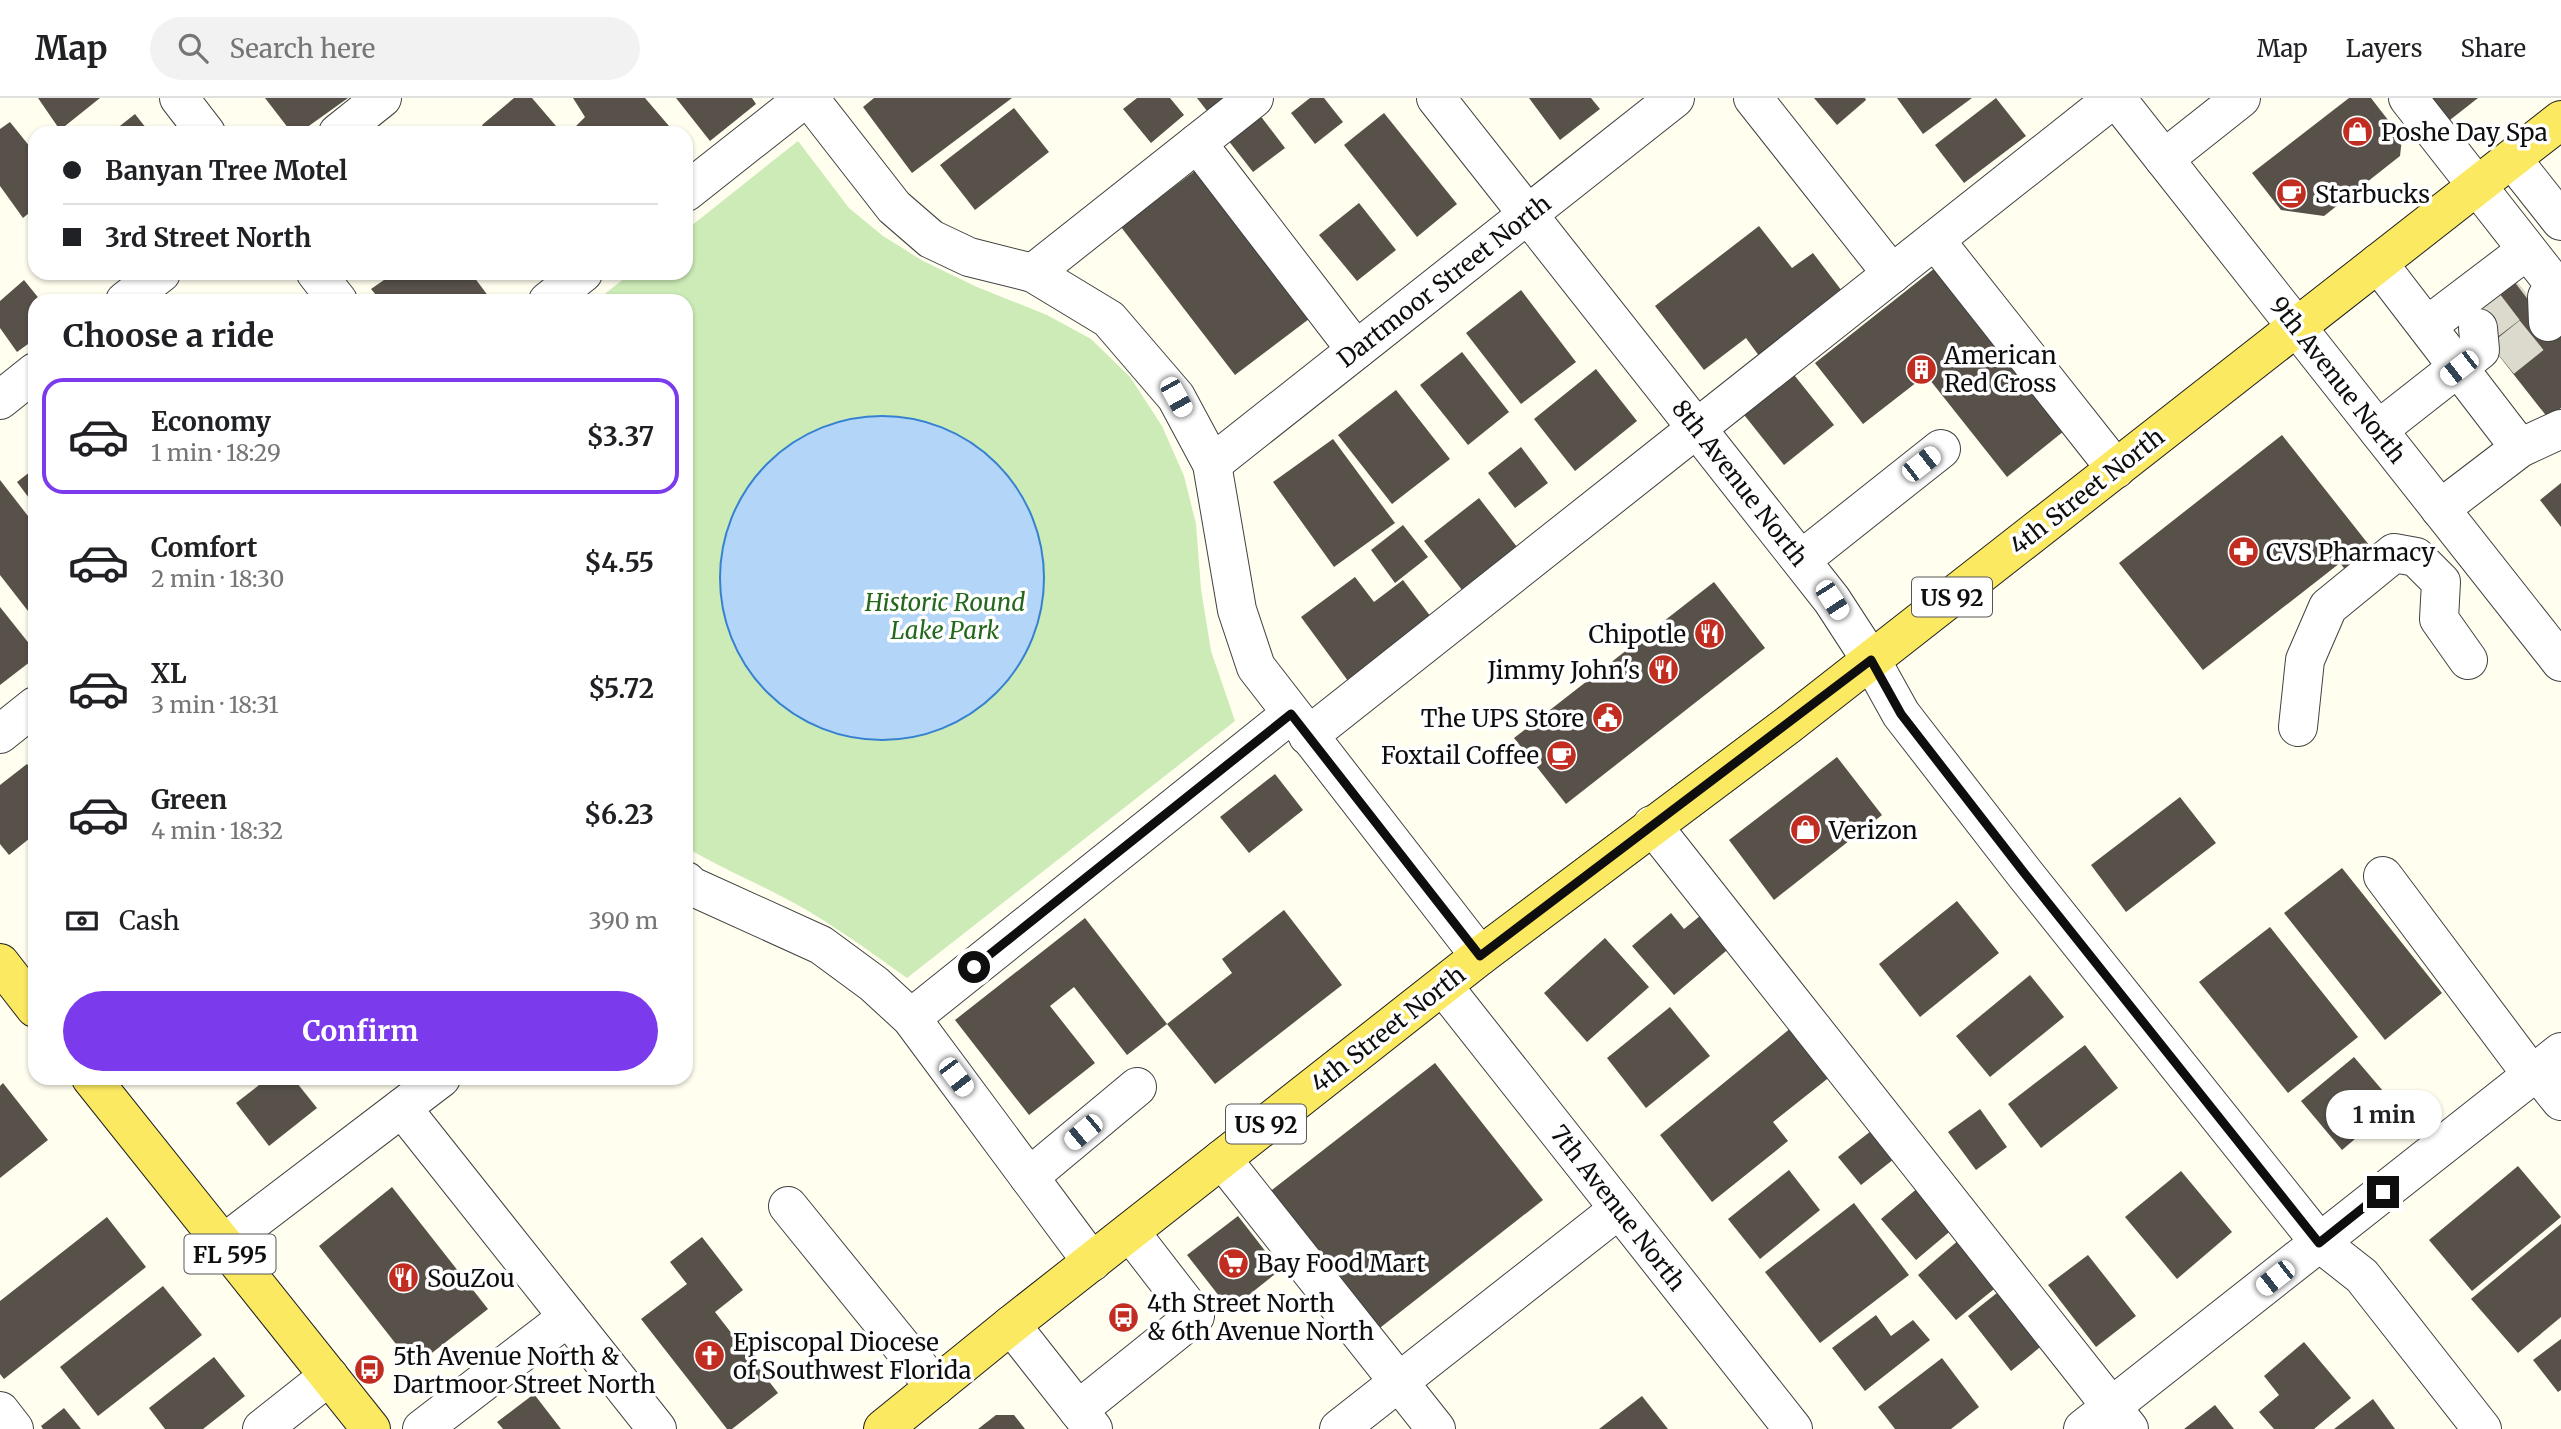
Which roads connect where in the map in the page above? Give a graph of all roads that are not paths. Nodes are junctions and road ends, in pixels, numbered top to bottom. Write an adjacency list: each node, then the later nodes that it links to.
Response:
1 (179, 98): 12 (street)
2 (382, 98): 13 (street)
3 (807, 98): 18 (street); 24 (street)
4 (1254, 98): 14 (street)
5 (1436, 98): 19 (street, 8th Avenue North)
6 (1675, 98): 19 (street, Dartmoor Street North)
7 (1753, 98): 25 (street)
8 (2115, 98): 15 (street, 9th Avenue North); 21 (street)
9 (2241, 98): 15 (street)
10 (2408, 98): 17 (street)
11 (2561, 121): 16 (main road, 4th Street North / US 92)
12 (201, 126)
13 (347, 126)
14 (1197, 143): 24 (street); 35 (street)
15 (2164, 159): 34 (street, 9th Avenue North)
16 (2512, 159): 17 (main road, 4th Street North / US 92); 20 (street)
17 (2477, 186): 22 (street); 23 (main road, 4th Street North / US 92)
18 (693, 187)
19 (1529, 214): 35 (street, Dartmoor Street North); 39 (street, 8th Avenue North)
20 (2561, 221)
21 (1934, 240): 25 (street); 45 (street)
22 (2527, 250): 32 (street); 33 (street)
23 (2378, 263): 33 (street); 34 (main road, 4th Street North / US 92)
24 (1033, 273): 44 (street)
25 (1892, 274): 39 (street)
26 (152, 280): 29 (street)
27 (322, 280): 30 (street)
28 (574, 280): 31 (street)
29 (134, 294)
30 (332, 294)
31 (557, 294)
32 (2548, 297)
33 (2427, 326): 36 (street)
34 (2297, 327): 41 (street, 9th Avenue North); 45 (main road, 4th Street North / US 92)
35 (1356, 350): 44 (street, Dartmoor Street North)
36 (2480, 351): 41 (street); 42 (street)
37 (28, 378): 38 (street)
38 (0, 400)
39 (1697, 428): 47 (street, 8th Avenue North); 52 (street)
40 (2561, 429): 42 (street)
41 (2378, 430): 46 (street, 9th Avenue North)
42 (2520, 448): 46 (street)
43 (1941, 449): 47 (street)
44 (1212, 464): 52 (street)
45 (2116, 469): 48 (main road, 4th Street North / US 92)
46 (2440, 509): 50 (street, 9th Avenue North)
47 (1801, 560): 48 (street, 8th Avenue North)
48 (1871, 660): 55 (main road, 4th Street North / US 92); 72 (street, 8th Avenue North)
49 (2468, 660): 53 (street)
50 (2561, 662)
51 (28, 712): 54 (street)
52 (1299, 725): 58 (street); 60 (street)
53 (2298, 727)
54 (0, 734)
55 (1652, 825): 58 (main road, 4th Street North / US 92); 82 (street)
56 (2383, 876): 61 (street)
57 (693, 888): 60 (street)
58 (1480, 956): 59 (main road, 4th Street North / US 92)
59 (1443, 986): 67 (main road, 4th Street North / US 92); 70 (street, 7th Avenue North)
60 (911, 1018): 68 (street)
61 (2543, 1066): 65 (street); 72 (street)
62 (97, 1085): 73 (main road, FL 595)
63 (432, 1085): 66 (street)
64 (1138, 1087): 68 (street)
65 (2561, 1101)
66 (402, 1108): 73 (street); 75 (street)
67 (1222, 1159): 71 (main road, 4th Street North / US 92); 78 (street)
68 (1029, 1177): 74 (street)
69 (788, 1206): 79 (street)
70 (1619, 1209): 78 (street); 91 (street, 7th Avenue North)
71 (1130, 1232): 74 (main road, 4th Street North / US 92); 81 (street)
72 (2319, 1243): 82 (street); 92 (street, 8th Avenue North)
73 (223, 1244): 77 (main road, FL 595)
74 (1092, 1262): 76 (main road, 4th Street North / US 92)
75 (568, 1317): 86 (street); 87 (street)
76 (1011, 1325): 79 (main road, 4th Street North / US 92); 81 (street)
77 (329, 1376): 84 (street); 85 (main road, FL 595)
78 (1399, 1382): 89 (street); 90 (street)
79 (935, 1387): 88 (main road, 4th Street North / US 92)
80 (0, 1411): 83 (street)
81 (1086, 1420)
82 (2108, 1422)
83 (14, 1429)
84 (262, 1429)
85 (372, 1429)
86 (422, 1429)
87 (657, 1429)
88 (883, 1429)
89 (1339, 1429)
90 (1436, 1429)
91 (1793, 1429)
92 (2482, 1429)

